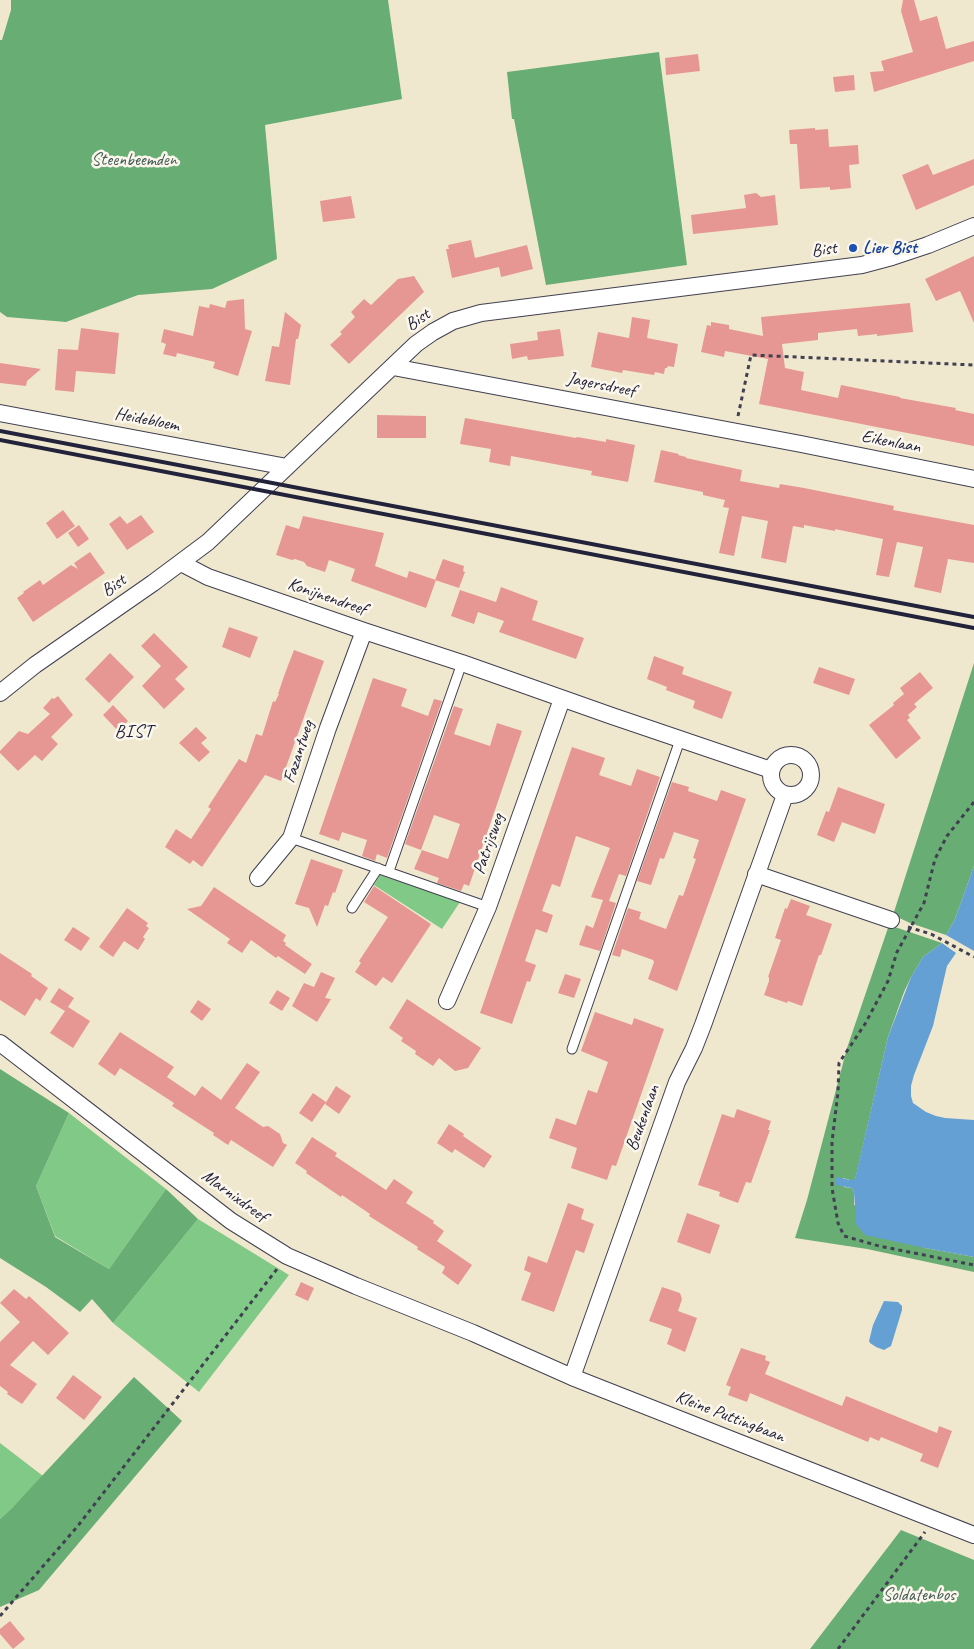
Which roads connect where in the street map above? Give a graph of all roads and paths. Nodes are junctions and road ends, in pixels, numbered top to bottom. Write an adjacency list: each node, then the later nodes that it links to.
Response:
1 (974, 226): 3 (street, Bist)
2 (974, 365): 5 (path)
3 (393, 367): 5 (street, Jagersdreef); 7 (street, Bist)
4 (0, 413): 7 (street, Heidebloem)
5 (735, 431): 6 (street, Jagersdreef)
6 (801, 444): 8 (street, Eikenlaan)
7 (287, 467): 9 (street, Bist)
8 (974, 479)
9 (181, 563): 10 (street, Konijnendreef); 12 (street, Bist)
10 (364, 631): 11 (street, Konijnendreef); 18 (street, Fazantweg)
11 (462, 663): 13 (street, Konijnendreef); 20 (lane)
12 (0, 693)
13 (562, 699): 14 (street, Konijnendreef); 23 (street, Patrijsweg)
14 (680, 740): 15 (street); 30 (lane)
15 (771, 770): 16 (street); 16 (street)
16 (785, 795): 21 (street, Beukenlaan)
17 (974, 802): 26 (path)
18 (291, 838): 19 (lane); 22 (street, Fazantweg)
19 (378, 868): 20 (lane); 24 (lane)
20 (389, 872): 23 (lane)
21 (756, 874): 25 (street); 34 (street, Beukenlaan)
22 (258, 878)
23 (488, 907): 28 (street, Patrijsweg)
24 (352, 908)
25 (891, 920)
26 (910, 928): 27 (path); 32 (path)
27 (974, 957)
28 (447, 1001)
29 (0, 1043): 31 (street, Marnixdreef)
30 (572, 1049)
31 (287, 1256): 33 (street, Marnixdreef); 37 (path)
32 (974, 1265)
33 (472, 1333): 34 (street, Kleine Puttingbaan)
34 (572, 1377): 35 (street, Kleine Puttingbaan)
35 (974, 1535)
36 (923, 1536): 38 (path)
37 (0, 1616)
38 (838, 1649)

